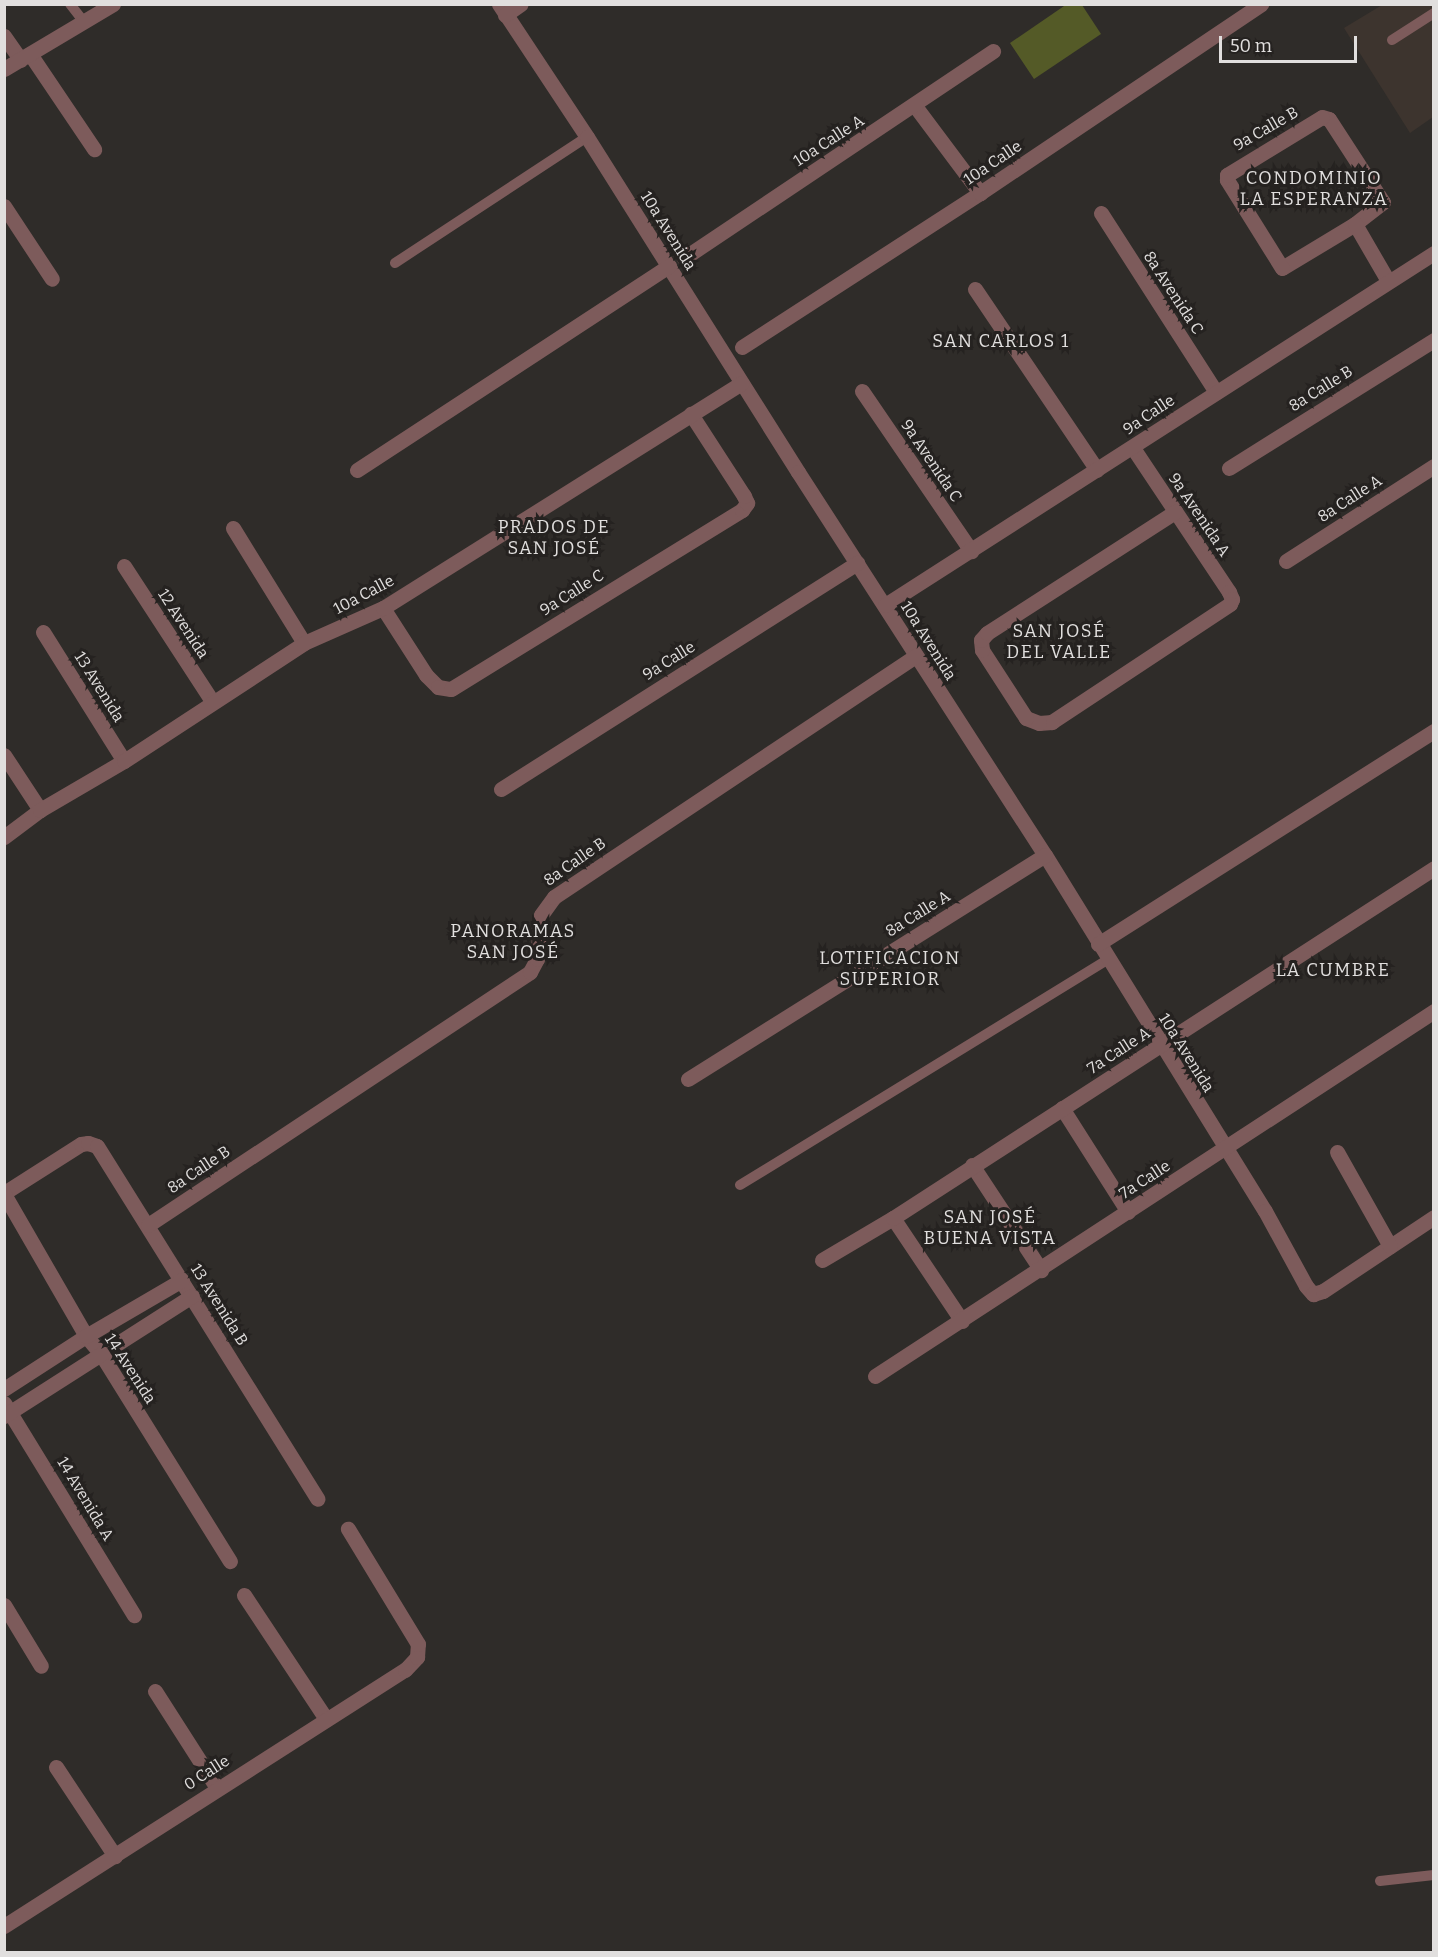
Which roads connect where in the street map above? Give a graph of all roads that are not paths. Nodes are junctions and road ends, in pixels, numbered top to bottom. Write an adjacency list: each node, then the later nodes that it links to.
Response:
1 (70, 4): 7 (lane)
2 (113, 4): 7 (street)
3 (521, 4): 5 (street)
4 (1256, 6): 16 (street, 10a Calle)
5 (502, 10): 14 (street, 10a Avenida)
6 (1434, 13): 9 (lane)
7 (84, 22): 11 (street)
8 (4, 36): 11 (street)
9 (1392, 40)
10 (993, 51): 13 (street, 10a Calle A)
11 (25, 57): 12 (street); 15 (street)
12 (4, 69)
13 (915, 106): 16 (street); 21 (street, 10a Calle A)
14 (587, 137): 22 (lane); 23 (street, 10a Avenida)
15 (94, 149)
16 (980, 193): 28 (street, 10a Calle)
17 (4, 206): 24 (street)
18 (1101, 213): 31 (street, 8a Avenida C)
19 (1355, 224): 19 (street, 9a Calle B); 25 (street)
20 (1434, 253): 25 (street, 9a Calle)
21 (684, 258)
22 (395, 263)
23 (669, 266): 29 (street, 10a Avenida); 36 (street)
24 (52, 279)
25 (1388, 281): 31 (street, 9a Calle)
26 (975, 289): 37 (street)
27 (1434, 340): 35 (street, 8a Calle B)
28 (742, 347)
29 (741, 383): 32 (street, 10a Calle); 42 (street, 10a Avenida)
30 (862, 391): 40 (street, 9a Avenida C)
31 (1216, 392): 33 (street, 9a Calle)
32 (691, 414): 45 (street, 10a Calle); 45 (street, 9a Calle C)
33 (1133, 448): 37 (street, 9a Calle); 38 (street, 9a Avenida A)
34 (1434, 466): 41 (street, 8a Calle A)
35 (1229, 468)
36 (357, 470)
37 (1098, 470): 40 (street, 9a Calle)
38 (1175, 512): 38 (street, 9a Avenida A)
39 (233, 528): 47 (street)
40 (971, 551): 44 (street, 9a Calle)
41 (1286, 561)
42 (857, 563): 44 (street, 10a Avenida); 53 (street, 9a Calle)
43 (124, 566): 49 (street, 12 Avenida)
44 (885, 605): 48 (street, 10a Avenida)
45 (383, 608): 47 (street, 10a Calle)
46 (43, 632): 52 (street, 13 Avenida)
47 (304, 643): 49 (street, 10a Calle)
48 (916, 656): 56 (street, 10a Avenida); 72 (street, 8a Calle B)
49 (212, 702): 52 (street, 10a Calle)
50 (1434, 731): 58 (street)
51 (4, 755): 54 (street)
52 (124, 761): 54 (street, 10a Calle)
53 (501, 789)
54 (40, 810): 55 (street, 10a Calle)
55 (4, 837)
56 (1045, 855): 58 (street, 10a Avenida); 62 (street, 8a Calle A)
57 (1434, 868): 61 (street, 7a Calle A)
58 (1098, 944): 59 (street, 10a Avenida)
59 (1107, 960): 61 (street, 10a Avenida); 67 (lane)
60 (1434, 1011): 64 (street, 7a Calle)
61 (1161, 1046): 63 (street, 7a Calle A); 64 (street, 10a Avenida)
62 (688, 1079)
63 (1062, 1108): 66 (street, 7a Calle A); 69 (street)
64 (1225, 1149): 69 (street, 7a Calle); 73 (street, 10a Avenida)
65 (1337, 1152): 73 (street)
66 (972, 1165): 71 (street, 7a Calle A); 75 (street)
67 (740, 1185)
68 (4, 1194): 72 (street, 13 Avenida B); 79 (street, 14 Avenida)
69 (1128, 1212): 75 (street, 7a Calle)
70 (1434, 1217): 73 (street)
71 (892, 1218): 74 (street, 7a Calle A); 78 (street)
72 (148, 1225): 76 (street, 13 Avenida B)
73 (1390, 1246)
74 (822, 1260)
75 (1041, 1270): 78 (street, 7a Calle)
76 (182, 1280): 77 (street, 13 Avenida B); 79 (street)
77 (192, 1296): 80 (street); 84 (street, 13 Avenida B)
78 (962, 1321): 81 (street, 7a Calle)
79 (86, 1336): 80 (street, 14 Avenida); 82 (street)
80 (101, 1354): 83 (street); 86 (street, 14 Avenida)
81 (874, 1376)
82 (4, 1389)
83 (6, 1410): 89 (street, 14 Avenida A)
84 (318, 1499)
85 (348, 1529): 92 (street, 0 Calle)
86 (230, 1561)
87 (244, 1595): 92 (street)
88 (4, 1605): 90 (street)
89 (134, 1615)
90 (41, 1666)
91 (155, 1691): 94 (street)
92 (326, 1719): 94 (street, 0 Calle)
93 (57, 1767): 95 (street)
94 (217, 1788): 95 (street, 0 Calle)
95 (115, 1856): 98 (street, 0 Calle)
96 (1434, 1875): 97 (lane)
97 (1380, 1881)
98 (5, 1924)

